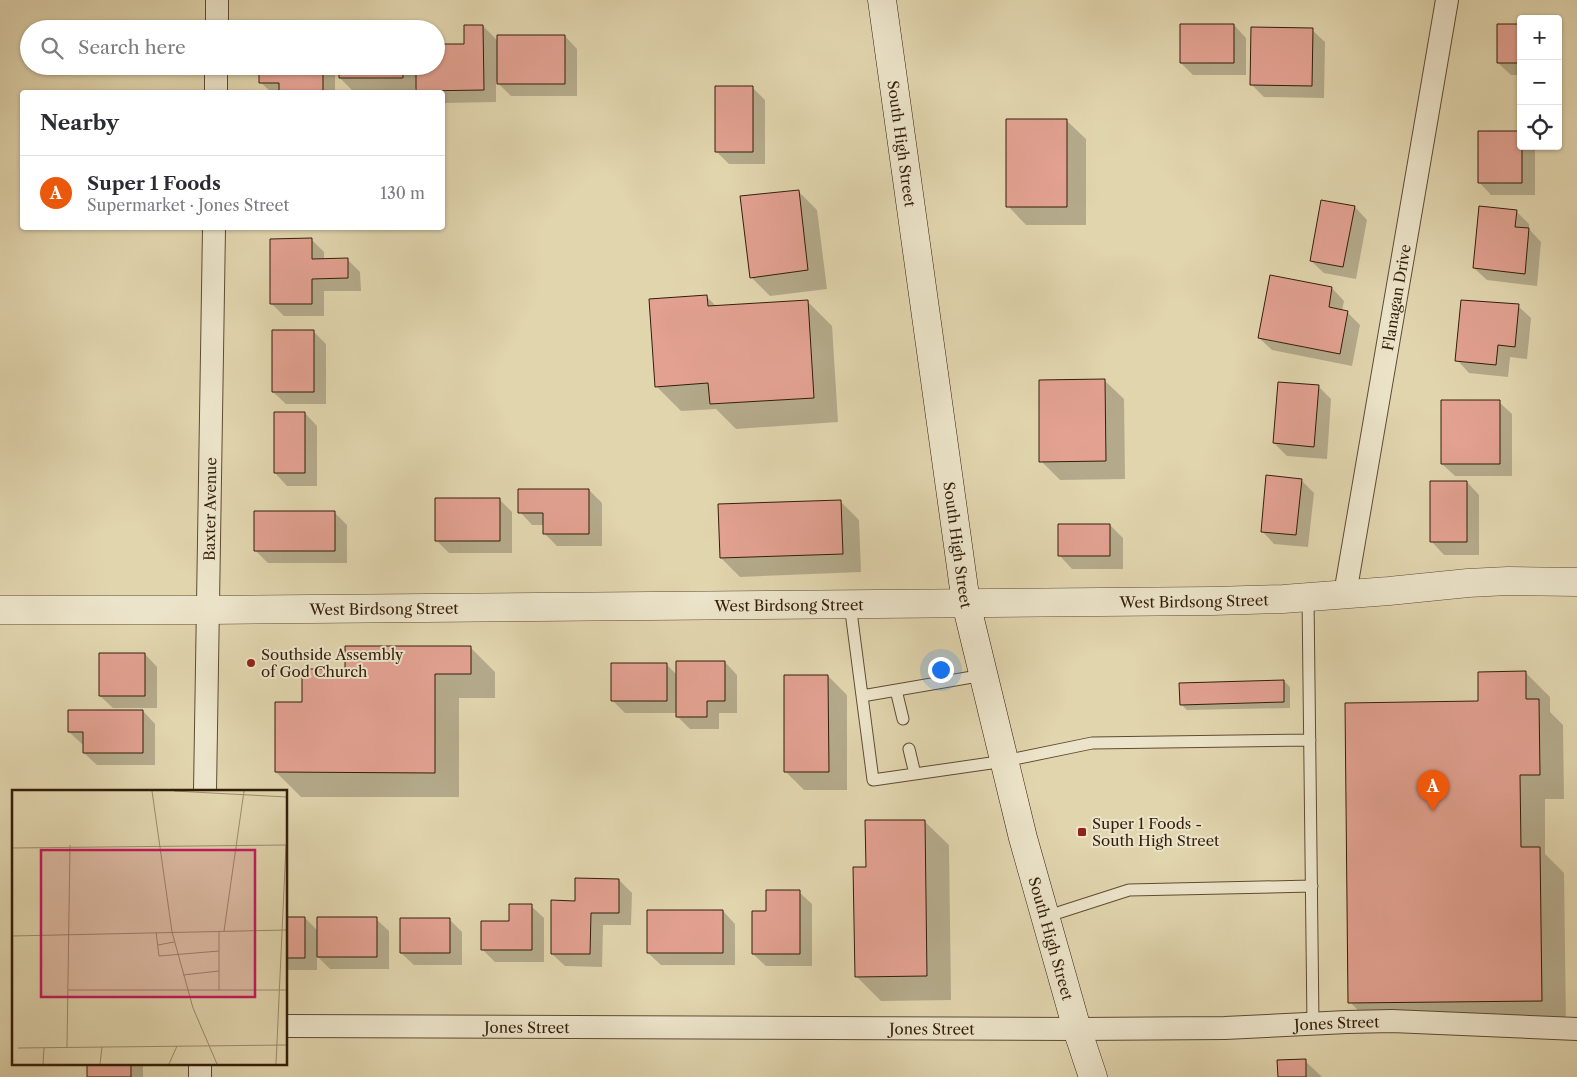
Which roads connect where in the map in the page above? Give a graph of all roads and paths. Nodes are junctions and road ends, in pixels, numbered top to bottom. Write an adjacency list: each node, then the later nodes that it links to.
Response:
1 (217, 0): 4 (street)
2 (882, 0): 12 (street, South High Street)
3 (1447, 0): 9 (street, Flanagan Drive)
4 (217, 20)
5 (216, 75): 6 (street)
6 (216, 90)
7 (214, 230): 14 (street, Baxter Avenue)
8 (1577, 582): 9 (street, West Birdsong Street)
9 (1345, 594): 10 (street, West Birdsong Street)
10 (1308, 597): 12 (street, West Birdsong Street); 19 (lane)
11 (850, 604): 12 (street, West Birdsong Street); 14 (street, West Birdsong Street); 17 (lane)
12 (966, 604): 15 (street, South High Street)
13 (0, 610): 14 (street, West Birdsong Street)
14 (208, 610): 23 (street, Baxter Avenue)
15 (984, 675): 16 (lane); 21 (street, South High Street)
16 (896, 690): 17 (lane); 18 (lane)
17 (862, 696): 22 (lane)
18 (902, 719)
19 (1310, 740): 21 (lane); 24 (lane)
20 (909, 749): 22 (lane)
21 (1005, 761): 22 (lane); 25 (street, South High Street)
22 (916, 774)
23 (205, 790)
24 (1312, 886): 25 (lane); 26 (lane)
25 (1045, 917): 28 (street, South High Street)
26 (1313, 1024): 28 (street, Jones Street); 29 (street, Jones Street)
27 (288, 1026): 28 (street, Jones Street)
28 (1077, 1029): 32 (street, South High Street)
29 (1577, 1030)
30 (200, 1064): 31 (street)
31 (200, 1077)
32 (1093, 1077)

